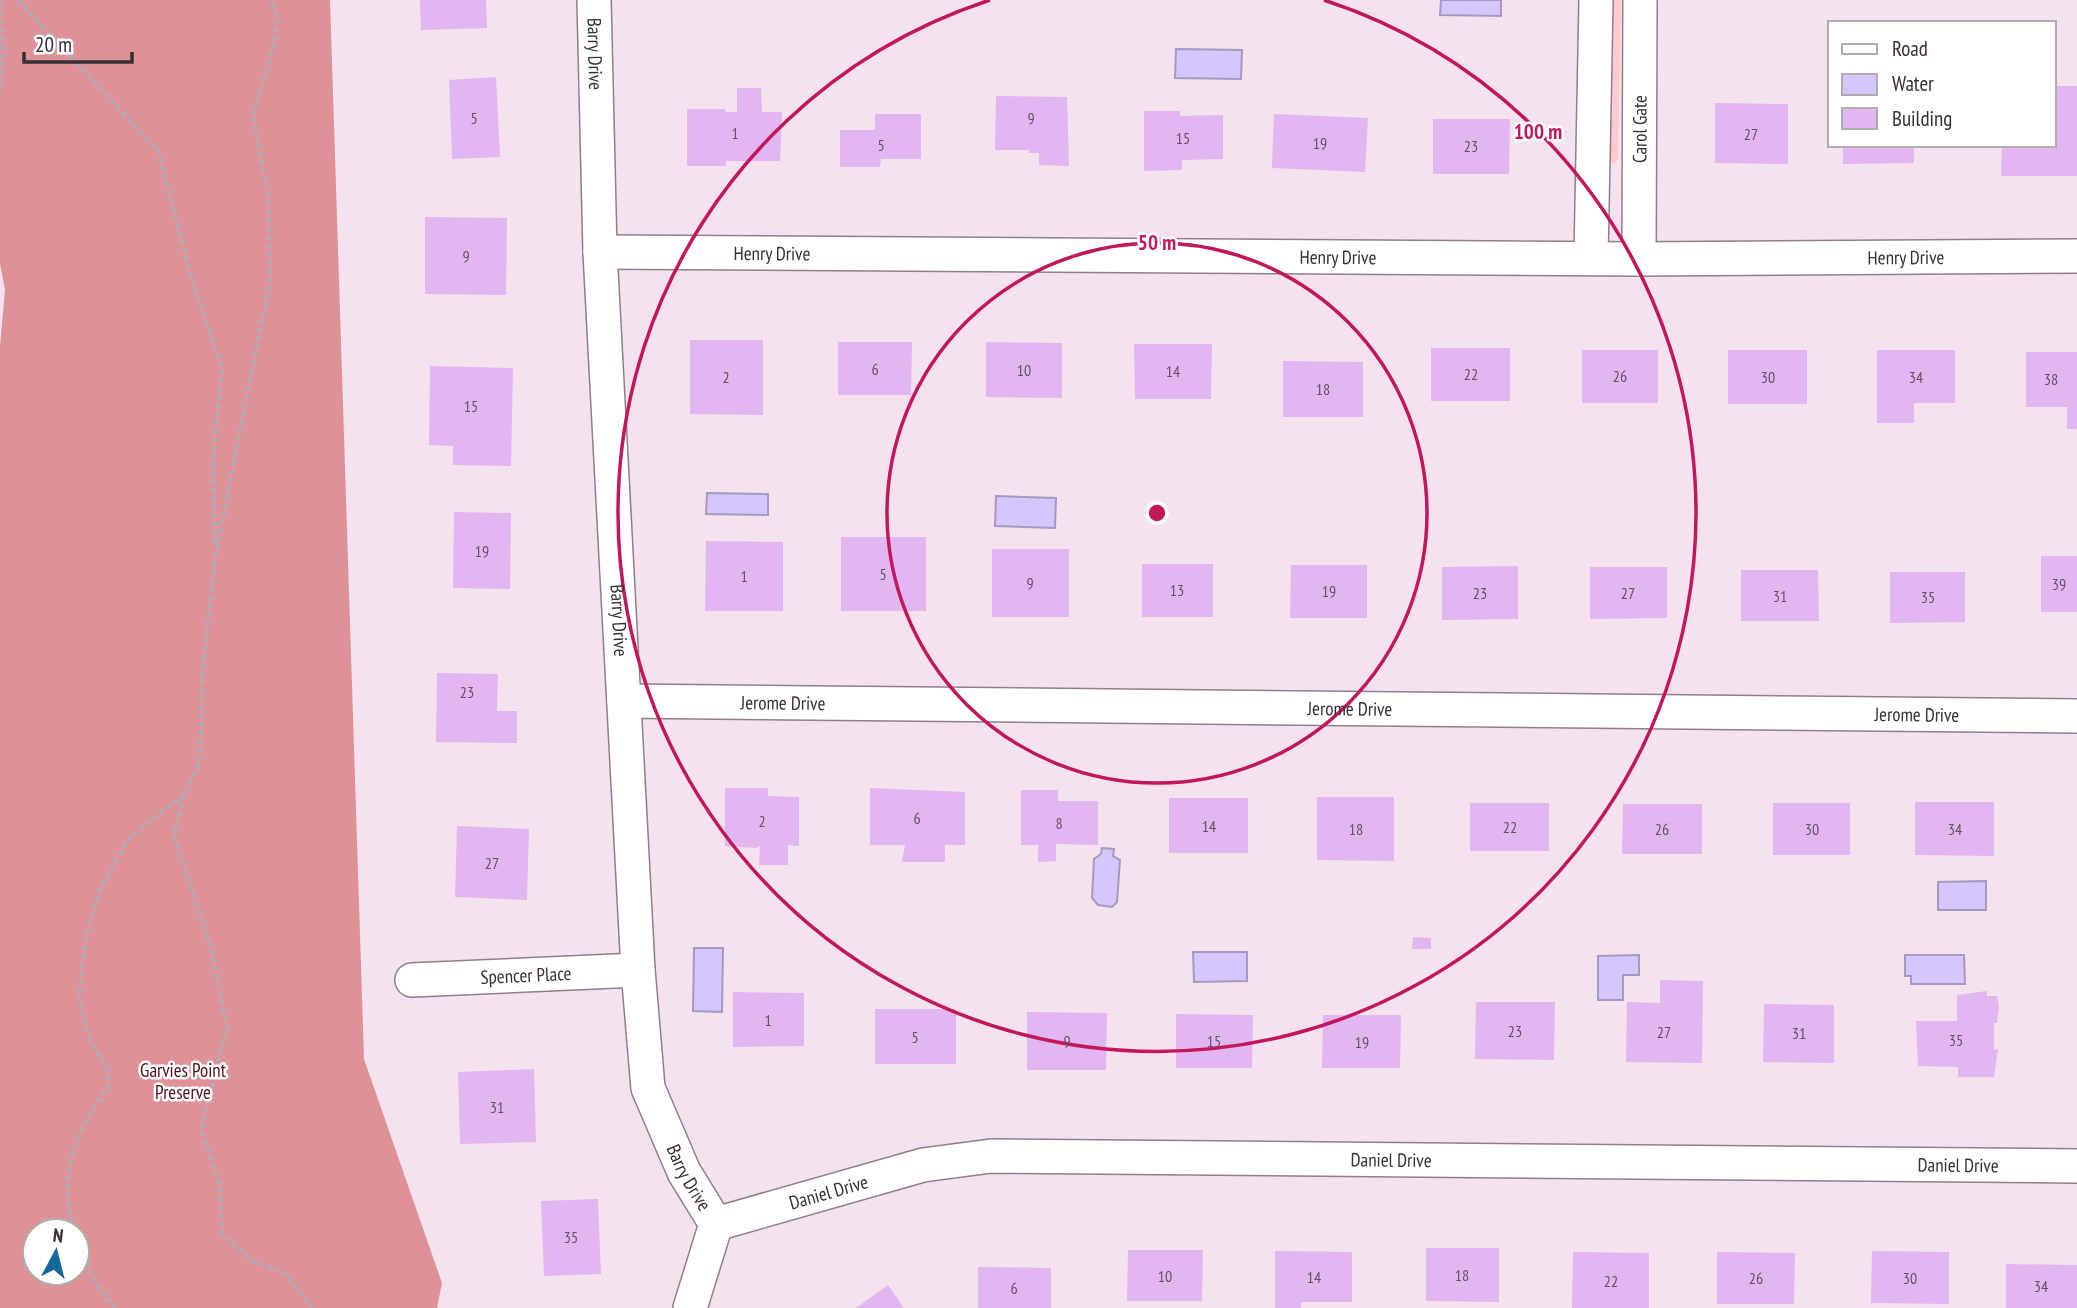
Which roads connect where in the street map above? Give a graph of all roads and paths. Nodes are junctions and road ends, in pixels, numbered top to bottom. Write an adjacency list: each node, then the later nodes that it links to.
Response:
1 (18, 0): 12 (path)
2 (270, 0): 12 (path)
3 (594, 0): 8 (street, Barry Drive)
4 (1596, 0): 10 (street)
5 (1640, 0): 11 (street, Carol Gate)
6 (0, 2): 7 (path)
7 (0, 90)
8 (600, 252): 10 (street, Henry Drive); 13 (street, Barry Drive)
9 (2077, 256): 11 (street, Henry Drive)
10 (1591, 258): 11 (street, Henry Drive)
11 (1639, 258)
12 (215, 558): 15 (path)
13 (624, 701): 14 (street, Jerome Drive); 16 (street, Barry Drive)
14 (2077, 716)
15 (184, 795): 19 (path); 23 (path)
16 (638, 970): 17 (street, Spencer Place); 20 (street, Barry Drive)
17 (412, 980)
18 (2077, 1166): 20 (street, Daniel Drive)
19 (72, 1217)
20 (716, 1224): 24 (street)
21 (91, 1272): 22 (path)
22 (115, 1308)
23 (312, 1308)
24 (690, 1308)

